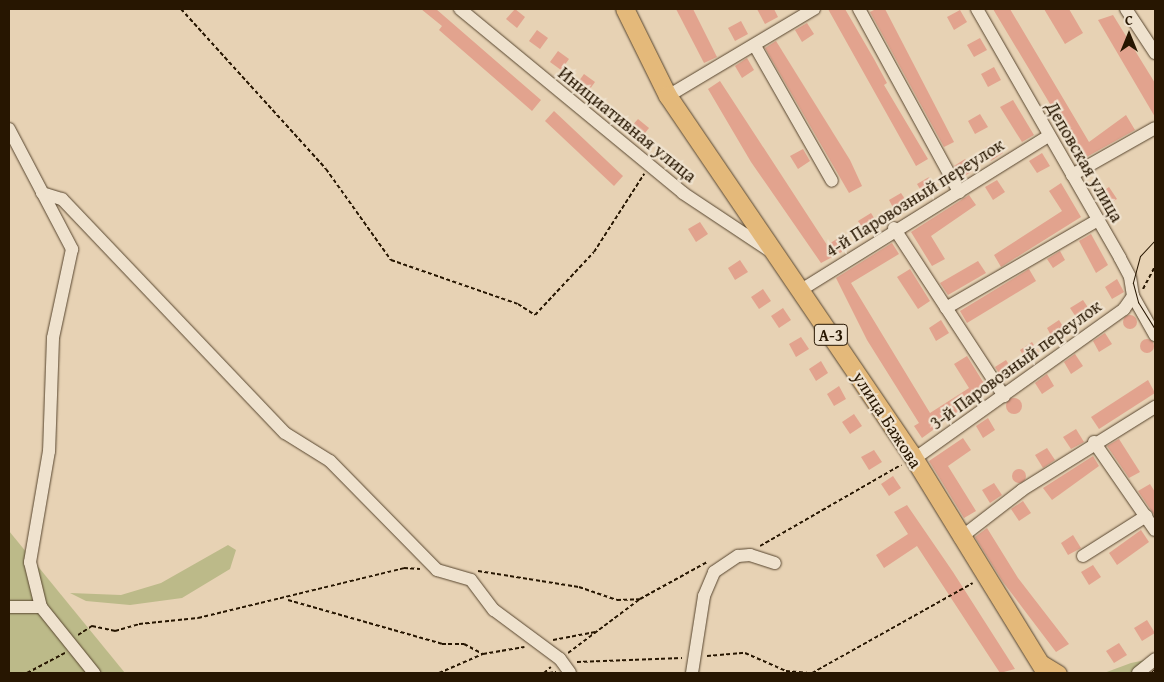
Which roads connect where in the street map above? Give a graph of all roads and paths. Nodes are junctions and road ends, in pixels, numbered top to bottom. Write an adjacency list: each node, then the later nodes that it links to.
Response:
1 (182, 9): 14 (path)
2 (460, 9): 14 (street, Инициативная улица)
3 (625, 9): 10 (highway, улица Бажова / A-3)
4 (814, 9): 8 (street)
5 (859, 9): 17 (street)
6 (976, 9): 13 (street, Деповская улица)
7 (1126, 9): 9 (street)
8 (755, 46): 10 (street); 16 (street)
9 (1155, 54)
10 (668, 96): 21 (highway, улица Бажова / A-3)
11 (1155, 128): 15 (street)
12 (9, 129): 18 (street)
13 (1048, 136): 15 (street, Деповская улица); 17 (street, 4-й Паровозный переулок)
14 (650, 165): 21 (street, Инициативная улица)
15 (1072, 175): 19 (street, Деповская улица)
16 (832, 181)
17 (959, 192): 20 (street, 4-й Паровозный переулок)
18 (42, 193): 40 (street); 42 (street)
19 (1096, 221): 24 (street, Деповская улица); 25 (street)
20 (894, 228): 23 (street, 4-й Паровозный переулок); 25 (street)
21 (780, 258): 23 (highway, улица Бажова / A-3)
22 (1155, 266): 24 (path)
23 (801, 290): 30 (highway, улица Бажова / A-3)
24 (1133, 296): 26 (street, Деповская улица); 27 (street, 3-й Паровозный переулок)
25 (946, 308): 27 (street)
26 (1155, 335)
27 (1004, 396): 30 (street, 3-й Паровозный переулок)
28 (1155, 408): 29 (street)
29 (1094, 442): 31 (street); 33 (street)
30 (914, 459): 33 (highway, улица Бажова / A-3)
31 (1146, 516): 32 (street); 34 (street)
32 (1155, 530)
33 (960, 538): 36 (highway, улица Бажова / A-3)
34 (1084, 556)
35 (774, 563): 45 (street)
36 (985, 576): 48 (highway, улица Бажова / A-3); 55 (path)
37 (640, 599): 41 (path)
38 (287, 600): 44 (path)
39 (9, 607): 40 (street)
40 (40, 608): 49 (street)
41 (594, 632): 42 (path); 47 (path)
42 (536, 646): 43 (path); 43 (path); 47 (street)
43 (525, 647): 44 (path)
44 (483, 654): 50 (path)
45 (694, 658): 47 (path); 53 (street); 54 (path)
46 (1155, 658): 57 (street)
47 (560, 659): 51 (path); 52 (street)
48 (1045, 669): 56 (main road, улица Бажова)
49 (94, 673)
50 (439, 673)
51 (544, 673)
52 (570, 673)
53 (692, 673)
54 (807, 673)
55 (812, 673)
56 (1059, 673)
57 (1138, 673)

